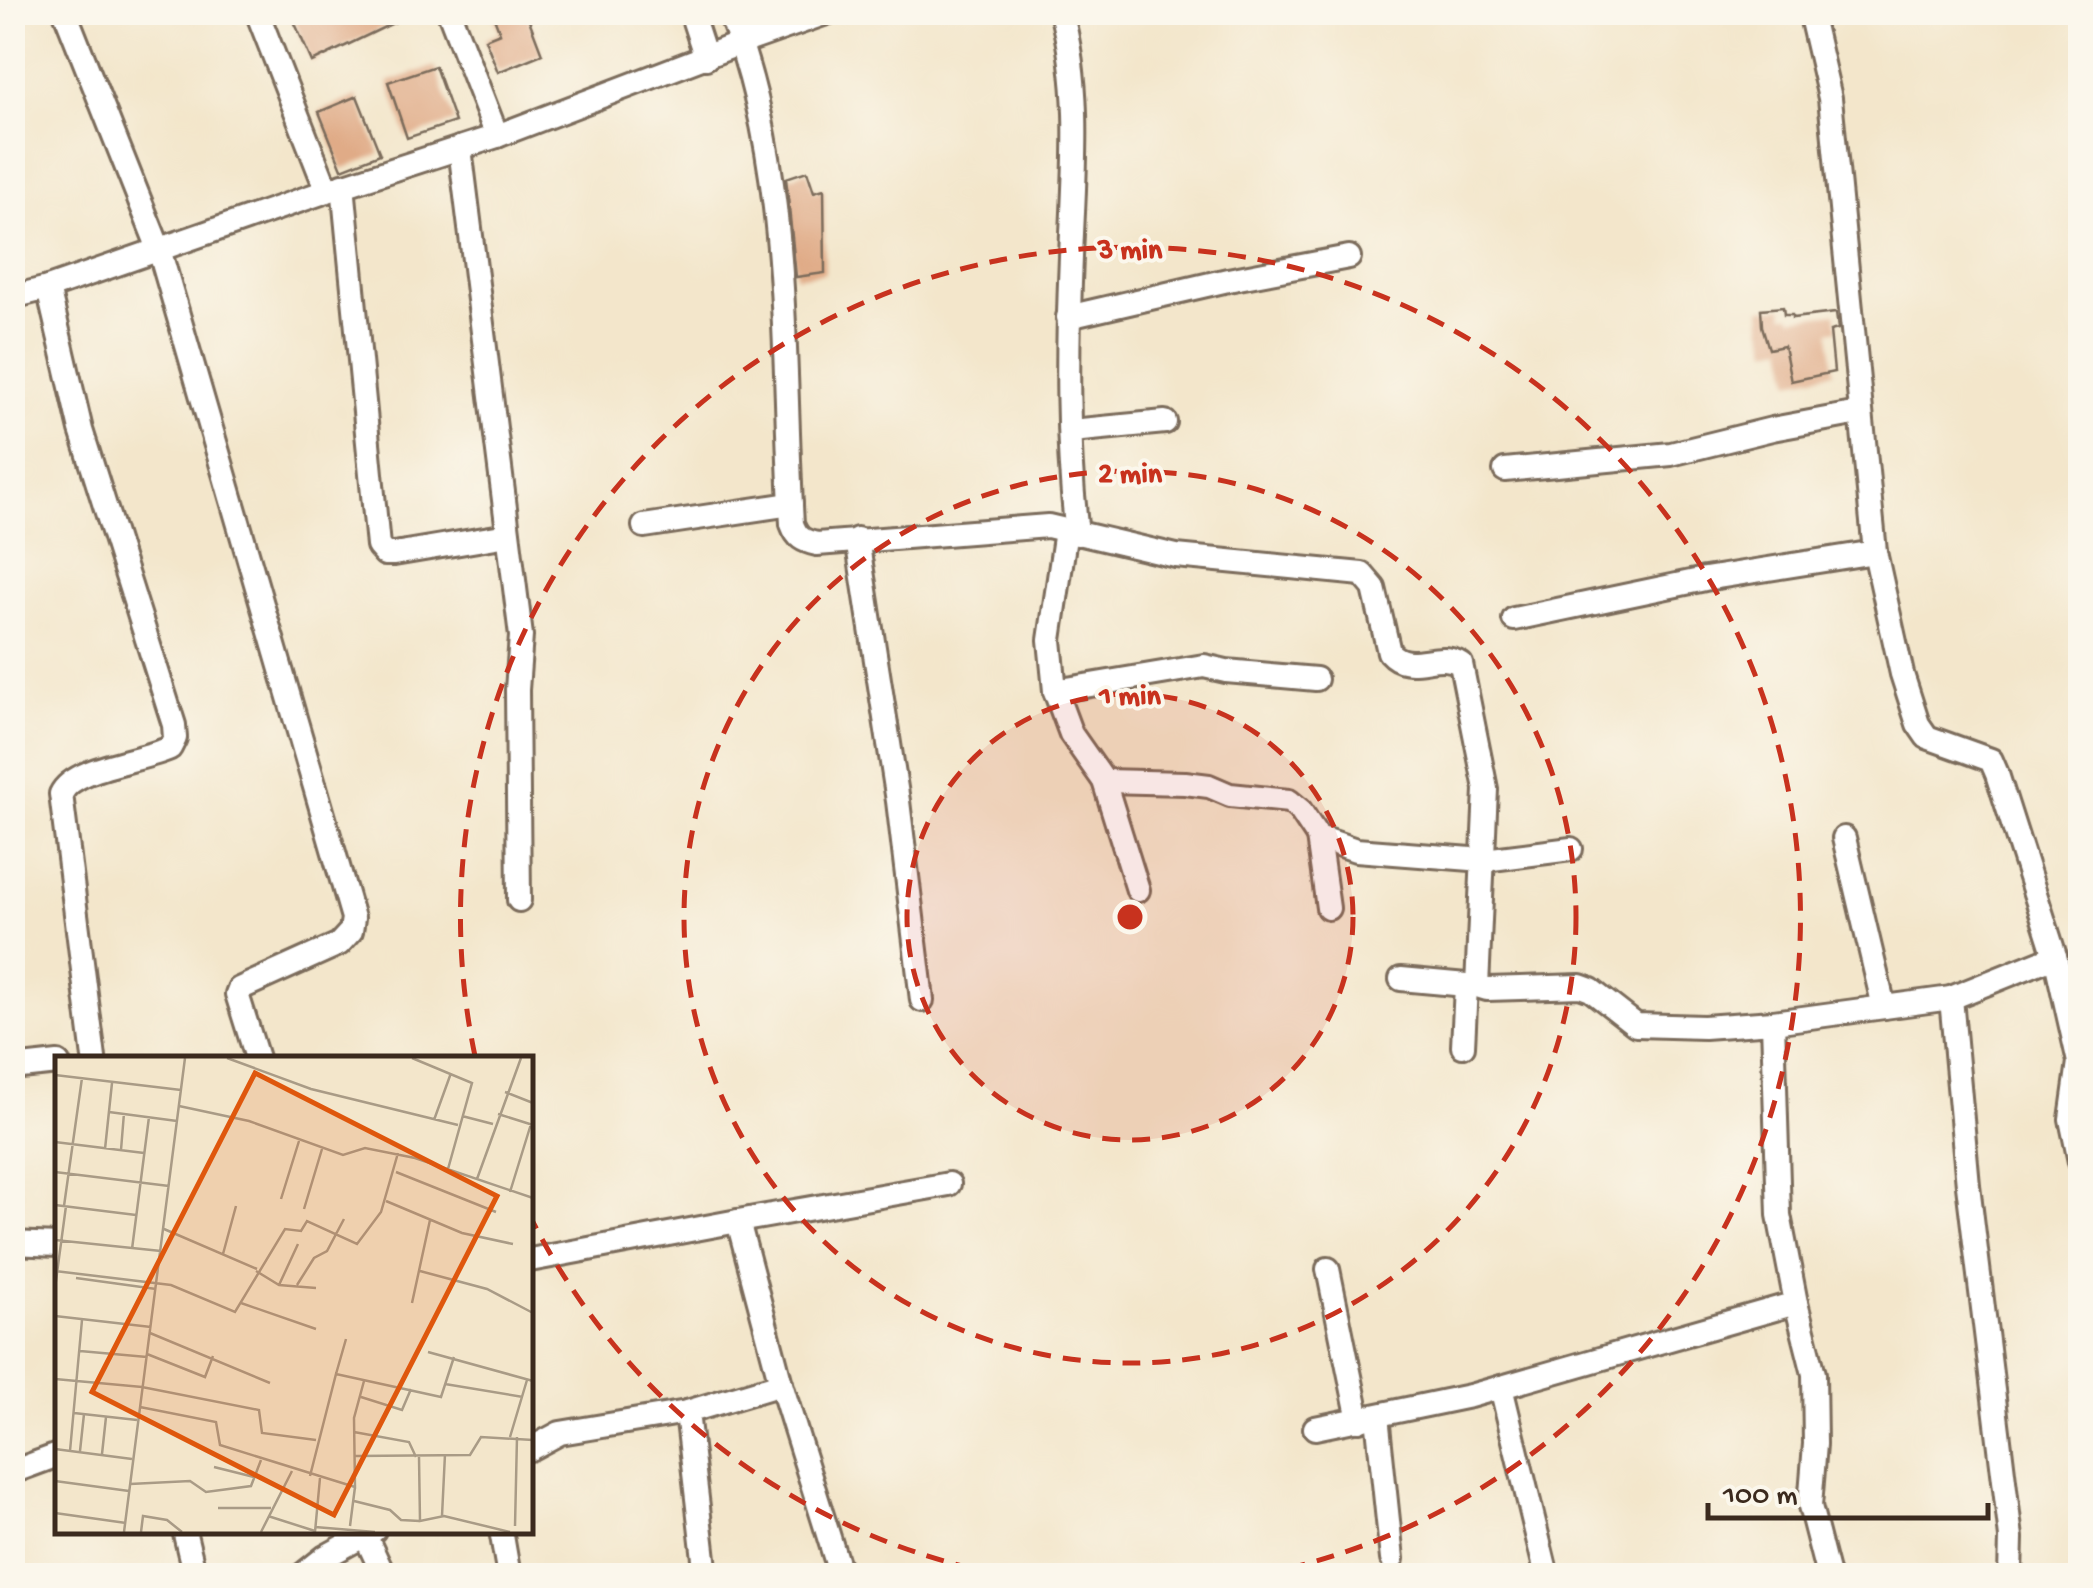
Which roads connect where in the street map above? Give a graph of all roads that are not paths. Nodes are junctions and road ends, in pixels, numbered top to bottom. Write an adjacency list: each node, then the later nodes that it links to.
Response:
1 (64, 12): 14 (street)
2 (257, 12): 13 (street)
3 (449, 12): 11 (street)
4 (690, 12): 10 (street)
5 (729, 12): 9 (street)
6 (829, 12): 9 (street)
7 (1062, 12): 18 (street)
8 (1810, 12): 19 (street)
9 (741, 42): 10 (street); 23 (street)
10 (706, 58): 11 (street)
11 (497, 136): 12 (street)
12 (460, 148): 13 (street); 26 (street)
13 (335, 188): 14 (street); 26 (street)
14 (159, 249): 16 (street); 49 (street)
15 (1349, 257): 18 (street)
16 (48, 288): 17 (street); 48 (street)
17 (12, 297)
18 (1068, 317): 21 (street)
19 (1859, 412): 22 (street); 28 (street)
20 (1166, 422): 21 (street)
21 (1070, 430): 25 (street)
22 (1505, 470)
23 (791, 504): 24 (street); 27 (street)
24 (644, 526)
25 (1071, 532): 27 (street); 31 (street); 36 (street)
26 (508, 535): 38 (street)
27 (857, 540): 44 (street)
28 (1875, 552): 29 (street); 40 (street)
29 (1514, 619)
30 (1316, 678): 31 (street)
31 (1055, 691): 32 (street)
32 (1104, 782): 33 (street); 37 (street)
33 (1318, 837): 36 (street); 39 (street)
34 (1844, 838): 45 (street)
35 (1571, 850): 36 (street)
36 (1484, 860): 42 (street)
37 (1138, 890)
38 (519, 900)
39 (1328, 908)
40 (2055, 956): 43 (street); 50 (street)
41 (1401, 979): 42 (street)
42 (1471, 986): 46 (street); 47 (street)
43 (1951, 998): 45 (street); 81 (street)
44 (922, 1000)
45 (1884, 1008): 46 (street)
46 (1773, 1022): 60 (street)
47 (1463, 1046)
48 (94, 1056)
49 (256, 1056)
50 (2080, 1062): 53 (street)
51 (55, 1063): 52 (street)
52 (12, 1068)
53 (2080, 1162)
54 (949, 1184): 55 (street)
55 (738, 1221): 58 (street); 61 (street)
56 (12, 1244): 57 (street)
57 (55, 1246)
58 (532, 1260)
59 (1328, 1269): 64 (street)
60 (1796, 1304): 62 (street); 80 (street)
61 (781, 1384): 63 (street); 78 (street)
62 (1501, 1387): 64 (street); 79 (street)
63 (687, 1412): 66 (street); 77 (street)
64 (1368, 1418): 65 (street); 72 (street)
65 (1314, 1428)
66 (532, 1449)
67 (55, 1455): 68 (street)
68 (12, 1472)
69 (185, 1533): 73 (street)
70 (369, 1533): 74 (street); 75 (street)
71 (502, 1533): 76 (street)
72 (1392, 1559)
73 (195, 1576)
74 (301, 1576)
75 (384, 1576)
76 (509, 1576)
77 (706, 1576)
78 (840, 1576)
79 (1547, 1576)
80 (1828, 1576)
81 (2010, 1576)

